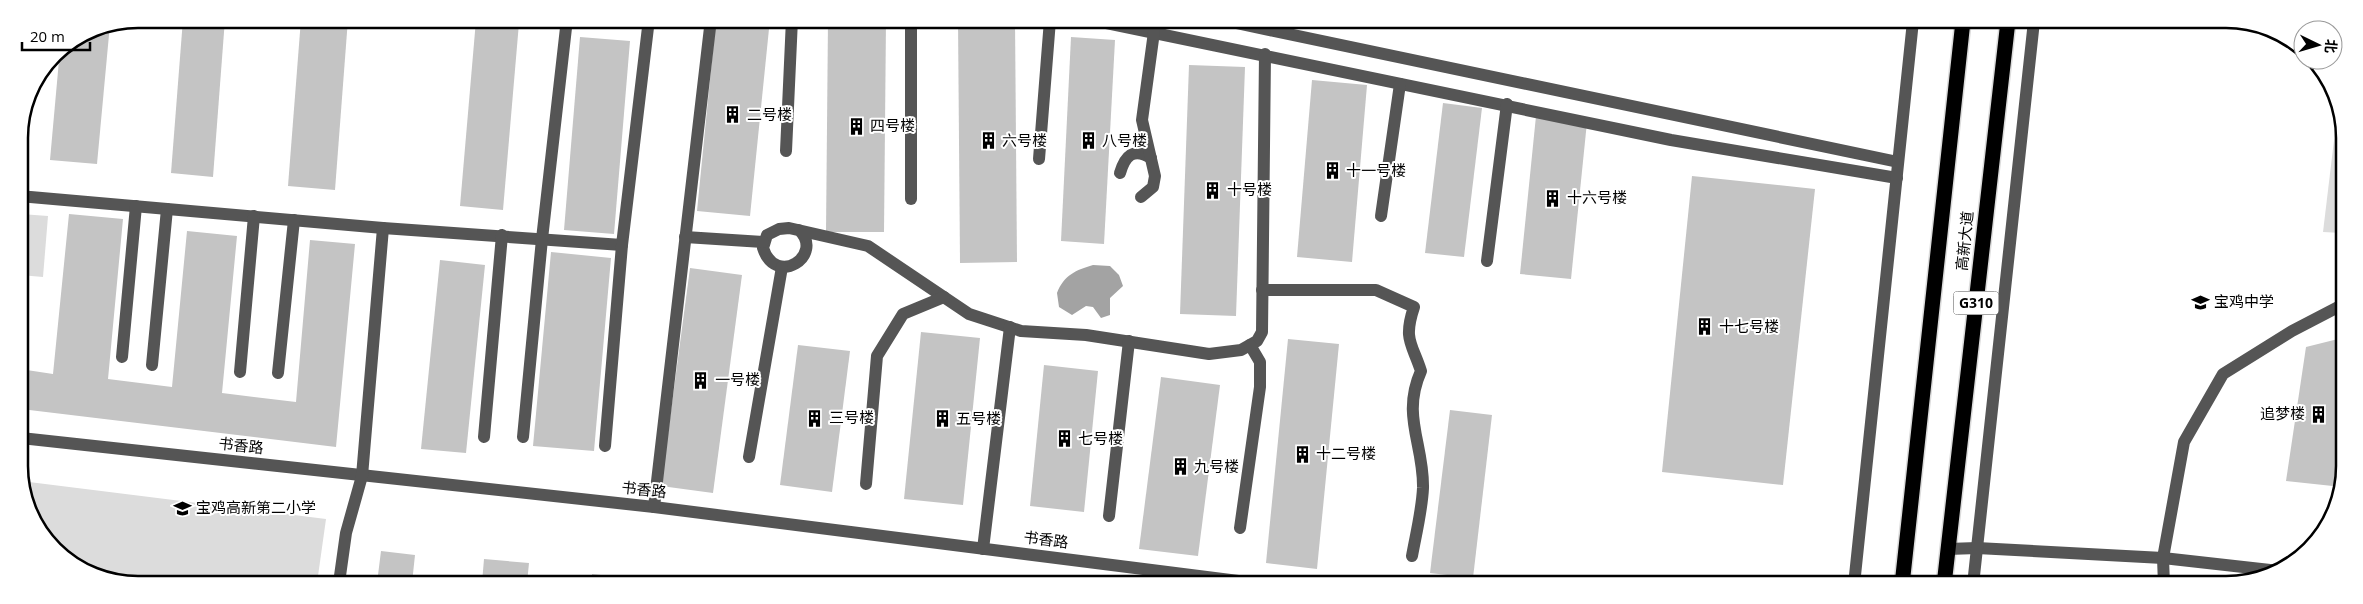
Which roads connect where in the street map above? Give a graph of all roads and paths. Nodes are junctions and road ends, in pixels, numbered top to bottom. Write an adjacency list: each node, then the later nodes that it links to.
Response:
1 (566, 28): 35 (street)
2 (648, 28): 37 (street)
3 (710, 28): 34 (street)
4 (792, 28): 17 (street)
5 (911, 28): 25 (street)
6 (1049, 28): 19 (street)
7 (1133, 28): 13 (street)
8 (1260, 28): 20 (street)
9 (1912, 28): 20 (street)
10 (1962, 28): 69 (highway, 高新大道 / G310)
11 (2007, 28): 62 (highway, 高新大道 / G310)
12 (2033, 28): 60 (street)
13 (1154, 32): 14 (street); 18 (street)
14 (1265, 54): 15 (street); 40 (street)
15 (1400, 84): 16 (street); 29 (street)
16 (1507, 104): 22 (street); 38 (street)
17 (786, 151)
18 (1151, 158): 21 (street); 24 (street)
19 (1039, 159)
20 (1898, 162): 22 (street)
21 (1120, 173)
22 (1897, 178): 68 (street)
23 (28, 197): 26 (street)
24 (1141, 197)
25 (911, 199)
26 (136, 206): 27 (street); 46 (street)
27 (167, 209): 28 (street); 47 (street)
28 (254, 216): 30 (street); 48 (street)
29 (1381, 216)
30 (294, 220): 31 (street); 49 (street)
31 (383, 228): 33 (street); 55 (street)
32 (799, 230): 36 (street); 39 (street); 41 (street)
33 (502, 235): 35 (street); 50 (street)
34 (685, 237): 36 (street); 57 (street)
35 (542, 238): 37 (street); 51 (street)
36 (763, 242): 39 (street)
37 (622, 245): 53 (street)
38 (1487, 261)
39 (782, 267): 54 (street)
40 (1262, 290): 45 (street); 63 (street)
41 (944, 297): 43 (street); 56 (street)
42 (2336, 307): 64 (street)
43 (1010, 327): 44 (street); 61 (street)
44 (1129, 341): 45 (street); 58 (street)
45 (1250, 345): 59 (street)
46 (122, 357)
47 (152, 365)
48 (240, 372)
49 (278, 373)
50 (484, 437)
51 (523, 437)
52 (28, 439): 55 (street, 书香路)
53 (605, 446)
54 (749, 457)
55 (362, 476): 57 (street, 书香路); 66 (street)
56 (866, 484)
57 (654, 507): 61 (street, 书香路)
58 (1109, 516)
59 (1240, 528)
60 (1977, 548): 62 (street); 64 (street); 71 (street)
61 (982, 549): 67 (street, 书香路)
62 (1948, 550): 70 (highway, 高新大道 / G310)
63 (1412, 556)
64 (2163, 558): 65 (street); 72 (street)
65 (2263, 570)
66 (340, 576)
67 (1198, 576)
68 (1855, 576)
69 (1903, 576)
70 (1945, 576)
71 (1974, 576)
72 (2164, 576)

